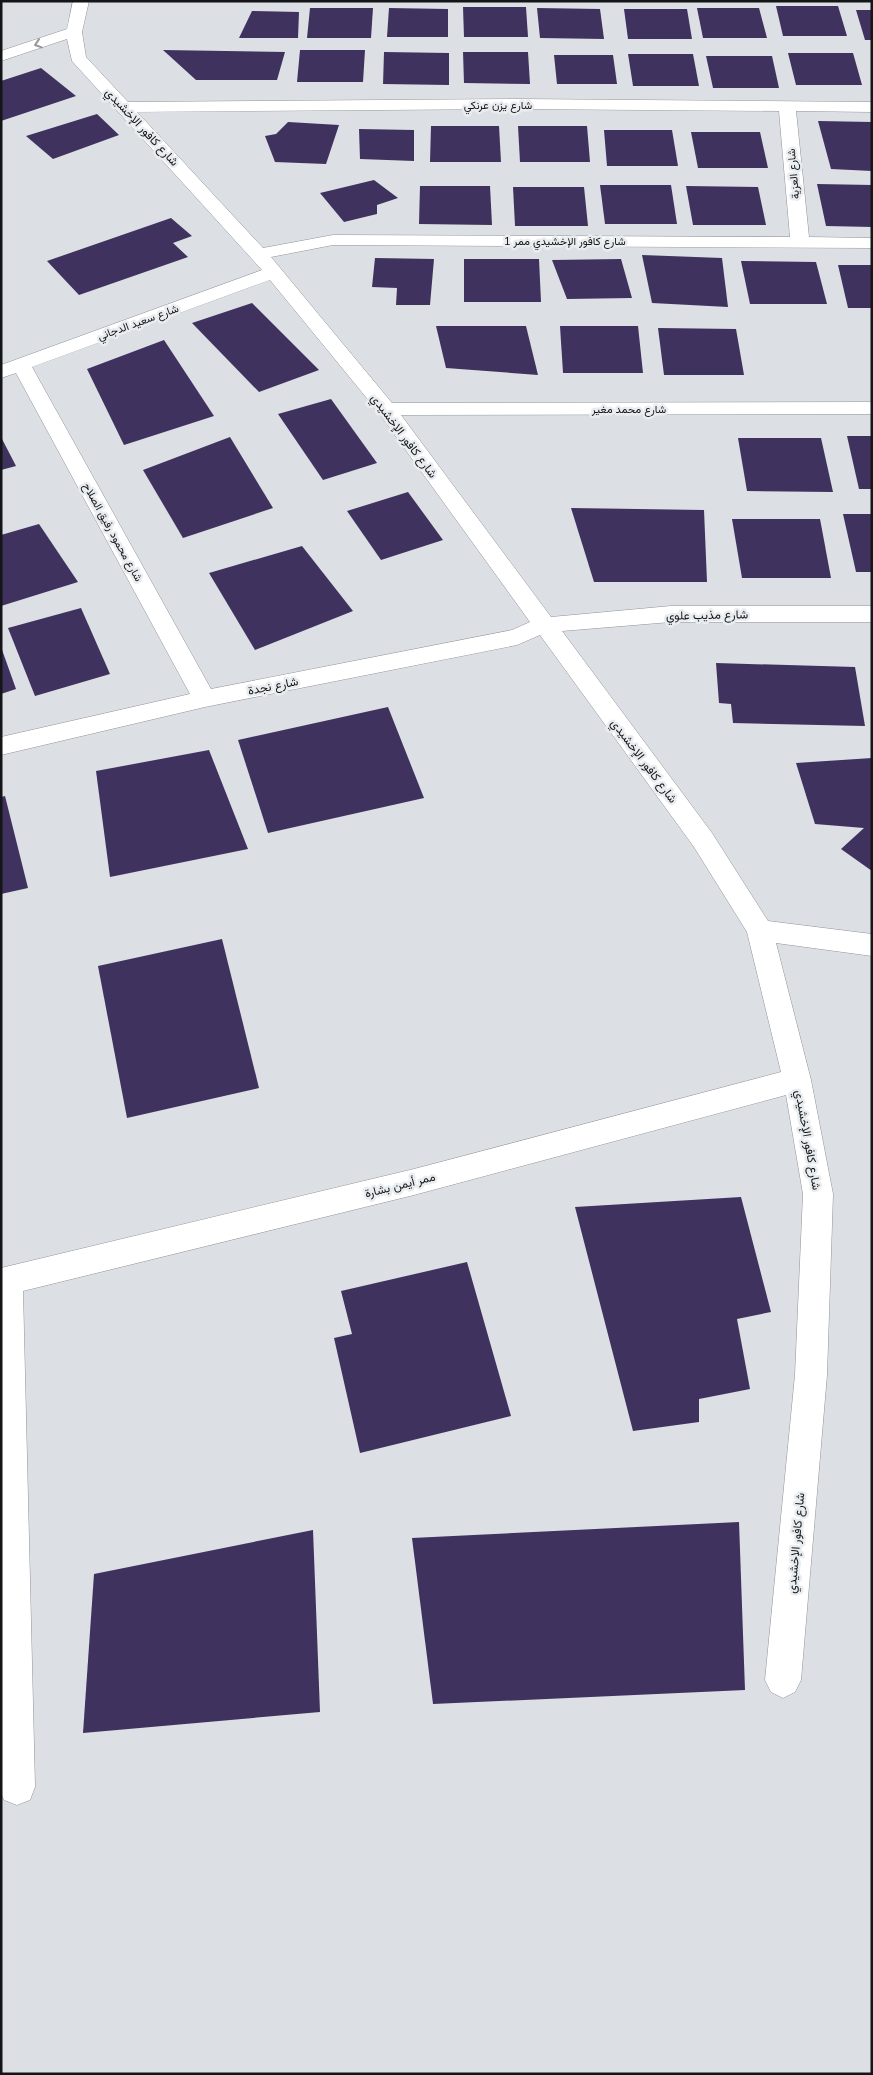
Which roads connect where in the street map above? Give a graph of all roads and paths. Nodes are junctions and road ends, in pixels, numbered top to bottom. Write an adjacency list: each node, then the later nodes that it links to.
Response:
1 (81, 1): 2 (street, شارع كافور الإخشيدي)
2 (74, 32): 3 (street, one-way to 3); 5 (street, شارع كافور الإخشيدي)
3 (1, 56)
4 (787, 106): 5 (street, شارع يزن عرنكي); 6 (street, شارع يزن عرنكي); 7 (street, شارع العزية)
5 (124, 107): 9 (street, شارع كافور الإخشيدي)
6 (872, 107)
7 (800, 242): 8 (street, شارع كافور الإخشيدي ممر 1); 9 (street, شارع كافور الإخشيدي ممر 1)
8 (872, 243)
9 (267, 263): 10 (street, شارع سعيد الدجاني); 13 (street, شارع كافور الإخشيدي)
10 (22, 364): 11 (street, شارع سعيد الدجاني); 16 (street, شارع محمود رفيق الصلاح)
11 (1, 372)
12 (872, 408): 13 (street, شارع محمد مغير)
13 (386, 409): 15 (street, شارع كافور الإخشيدي)
14 (872, 614): 15 (street, شارع مذيب علوي)
15 (543, 624): 16 (street, شارع نجدة); 18 (street, شارع كافور الإخشيدي)
16 (205, 699): 17 (street, شارع نجدة)
17 (1, 746)
18 (760, 930): 19 (street); 20 (street, شارع كافور الإخشيدي)
19 (872, 945)
20 (796, 1080): 21 (street, ممر أيمن بشارة); 22 (street, شارع كافور الإخشيدي)
21 (4, 1282): 23 (street)
22 (783, 1680)
23 (16, 1787)

